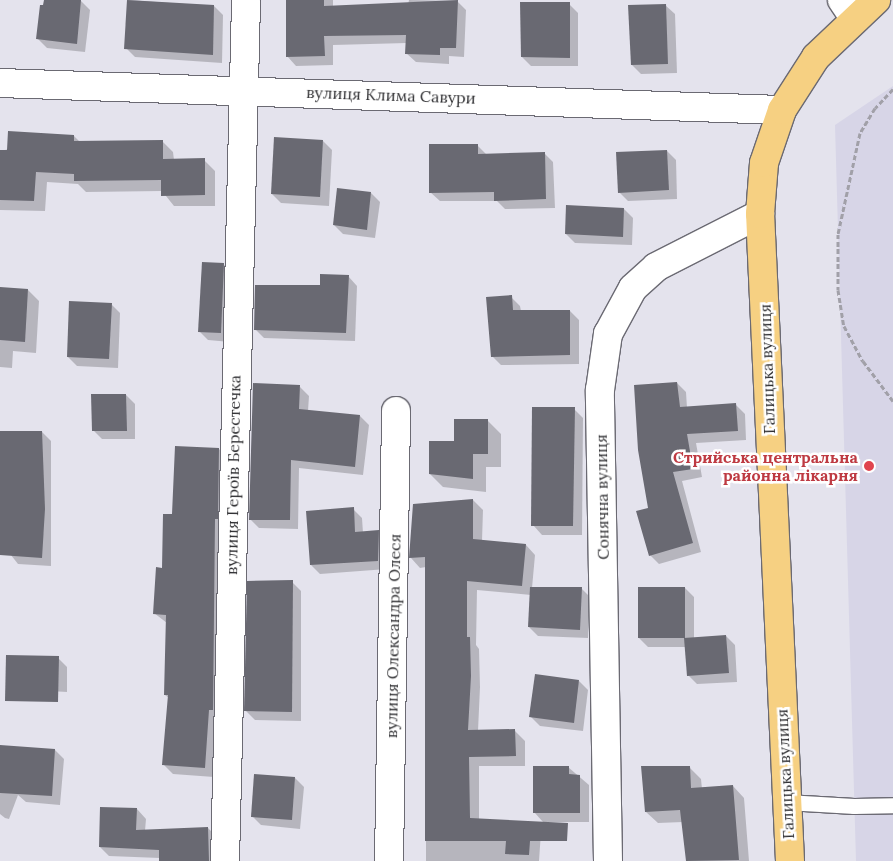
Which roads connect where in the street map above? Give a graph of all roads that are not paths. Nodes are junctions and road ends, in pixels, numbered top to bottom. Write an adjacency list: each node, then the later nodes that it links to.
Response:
1 (246, 0): 5 (street, вулиця Героїв Берестечка)
2 (876, 0): 3 (highway, Галицька вулиця)
3 (848, 9): 6 (highway, Галицька вулиця)
4 (0, 83): 5 (street, вулиця Клима Савури)
5 (242, 89): 6 (street, вулиця Клима Савури); 11 (street, вулиця Героїв Берестечка)
6 (782, 110): 7 (highway, Галицька вулиця)
7 (760, 214): 9 (highway, Галицька вулиця); 13 (street, Сонячна вулиця)
8 (396, 411): 12 (street, вулиця Олександра Олеся)
9 (786, 802): 10 (lane); 14 (highway, Галицька вулиця)
10 (893, 805)
11 (225, 861)
12 (389, 861)
13 (608, 861)
14 (790, 861)

